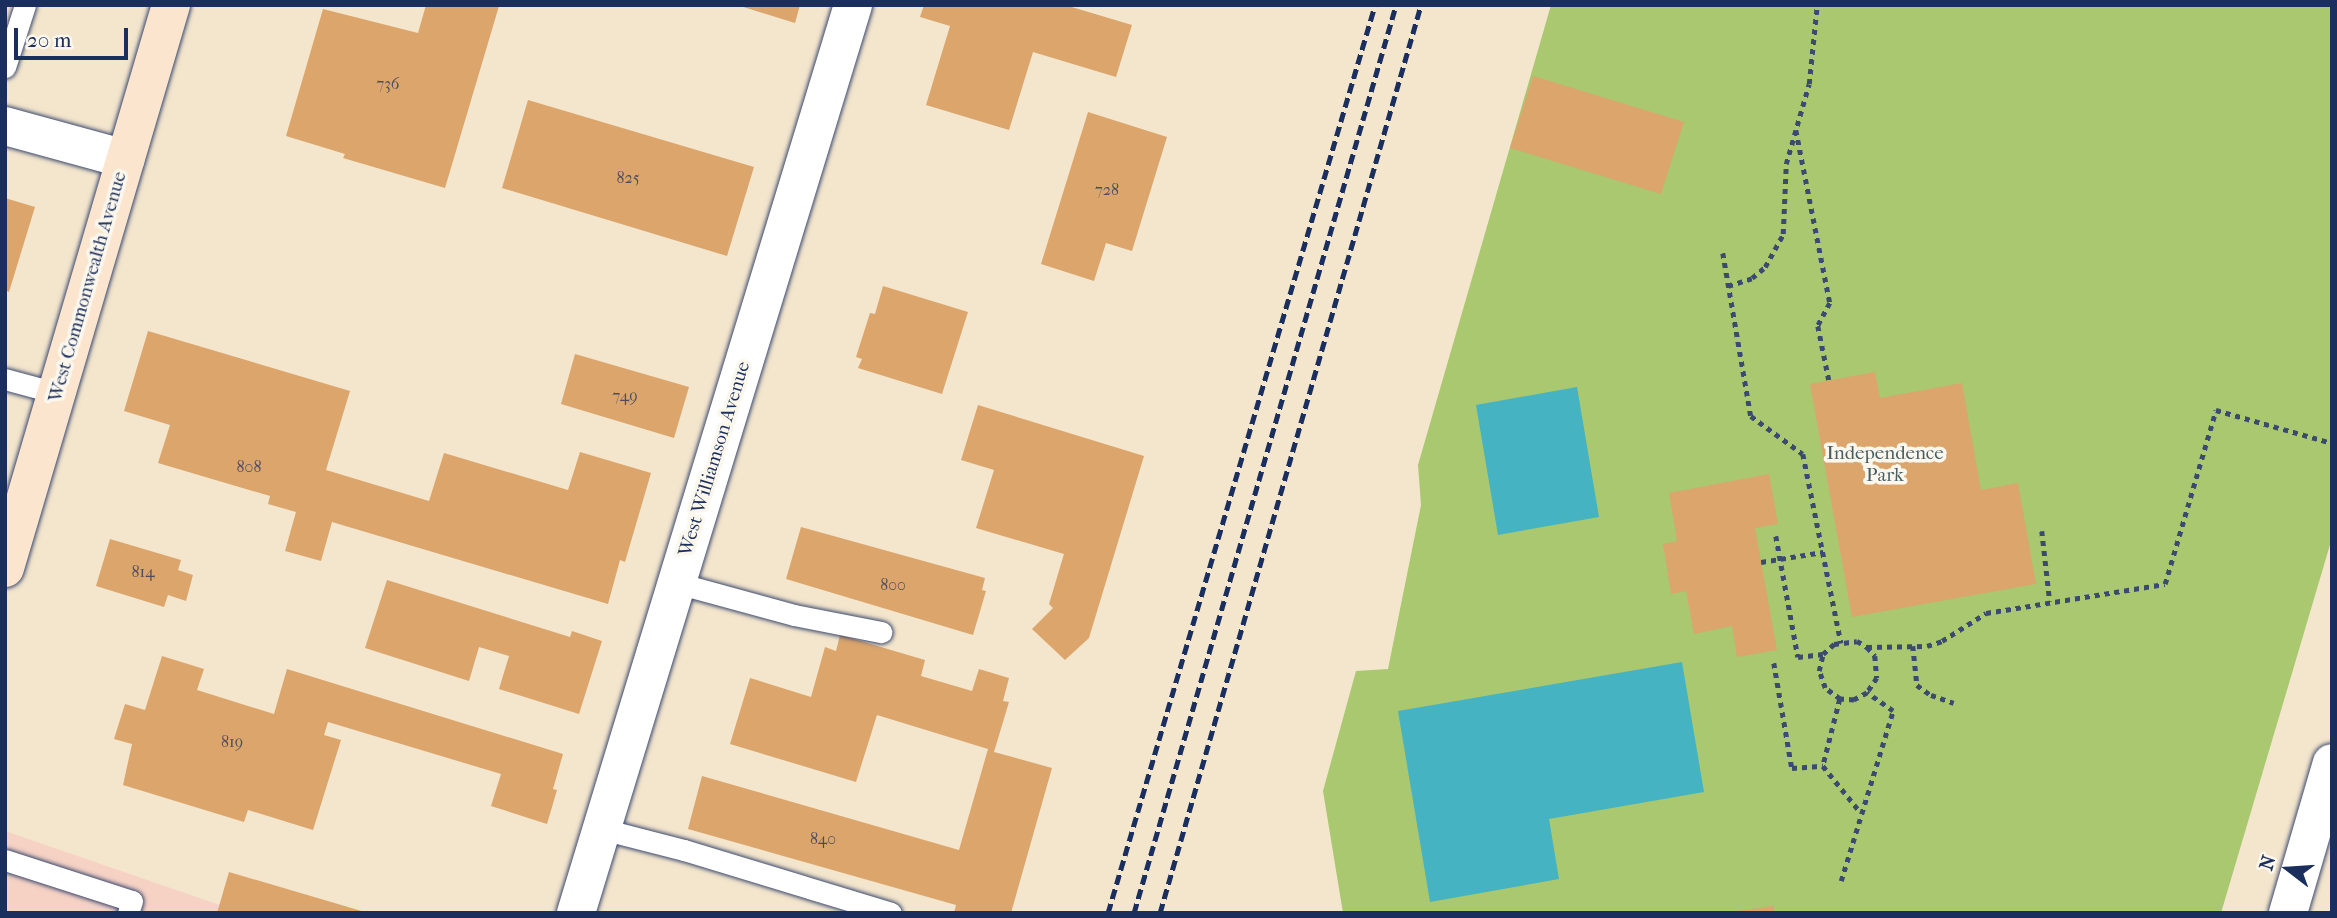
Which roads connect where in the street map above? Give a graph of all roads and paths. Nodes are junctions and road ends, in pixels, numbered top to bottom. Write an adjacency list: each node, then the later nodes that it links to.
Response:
1 (25, 5): 5 (lane)
2 (853, 5): 21 (street, West Williamson Avenue)
3 (1817, 5): 7 (path)
4 (168, 6): 8 (main road, West Commonwealth Avenue)
5 (5, 67)
6 (5, 126): 8 (street)
7 (1796, 129): 10 (path); 12 (path)
8 (126, 159): 13 (main road, West Commonwealth Avenue)
9 (1723, 253): 10 (path)
10 (1728, 286): 17 (path)
11 (5, 379): 13 (lane)
12 (1829, 380)
13 (57, 393): 20 (main road, West Commonwealth Avenue)
14 (2332, 443): 22 (path)
15 (2042, 531): 22 (path)
16 (1776, 536): 18 (path)
17 (1823, 552): 18 (path); 24 (path)
18 (1780, 559): 19 (path); 27 (path)
19 (1761, 562)
20 (5, 568)
21 (677, 583): 23 (lane); 35 (street, West Williamson Avenue)
22 (2050, 603): 25 (path)
23 (881, 632)
24 (1841, 643): 26 (path); 27 (path)
25 (1913, 646): 26 (path); 31 (path)
26 (1867, 647): 29 (path)
27 (1823, 654): 30 (path)
28 (1774, 663): 33 (path)
29 (1867, 693): 30 (path); 34 (path)
30 (1840, 699): 33 (path)
31 (1954, 702)
32 (2332, 763): 41 (street)
33 (1823, 766): 34 (path)
34 (1861, 813): 37 (path)
35 (602, 829): 39 (street, West Williamson Avenue); 40 (lane)
36 (5, 860): 38 (lane)
37 (1841, 881)
38 (128, 913)
39 (576, 913)
40 (891, 913)
41 (2288, 913)

